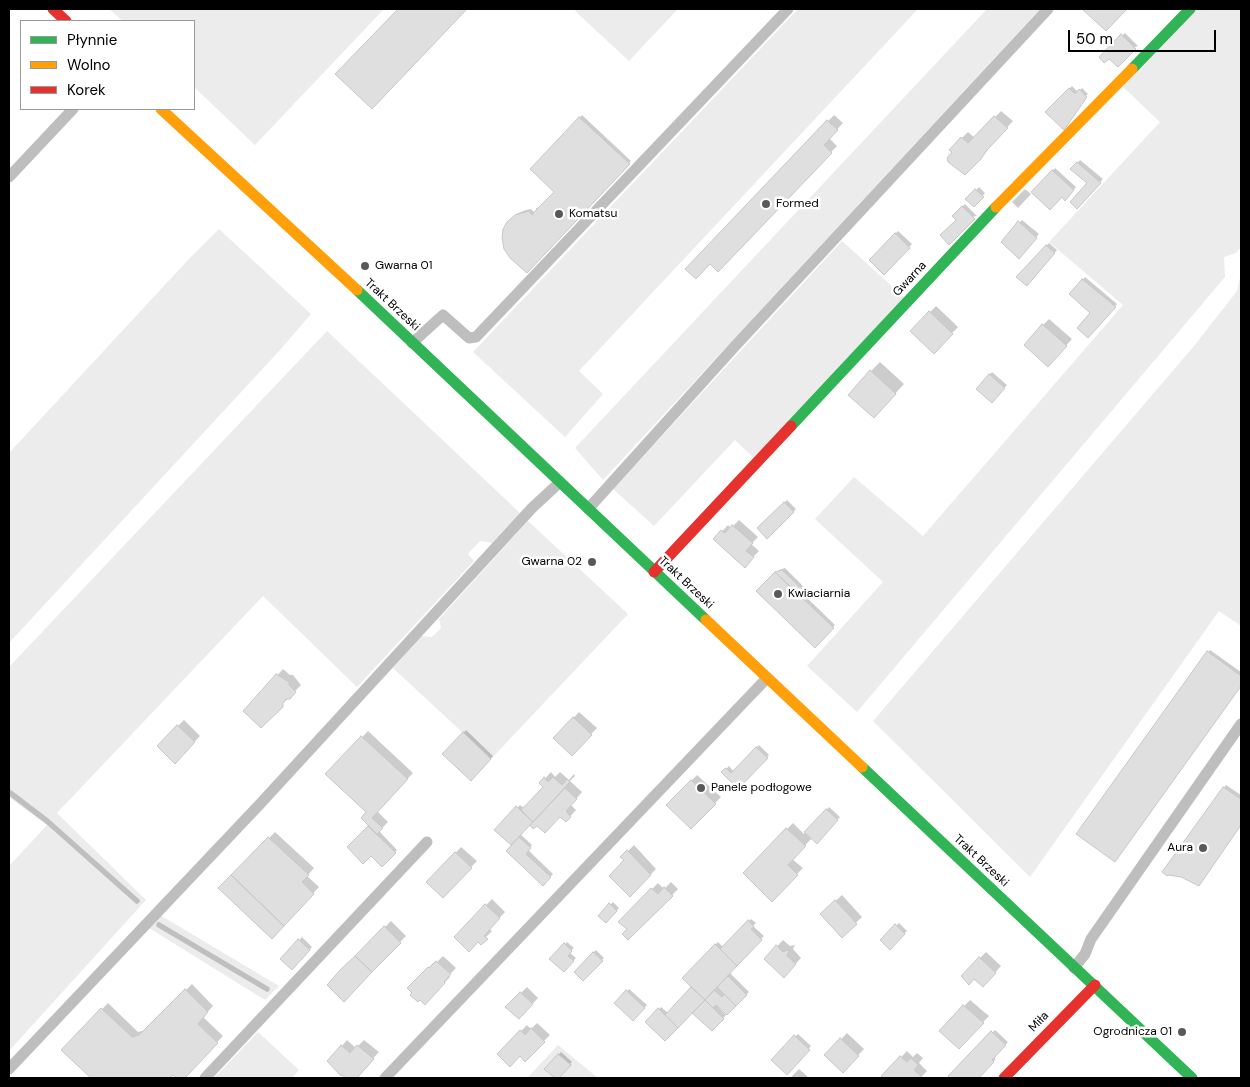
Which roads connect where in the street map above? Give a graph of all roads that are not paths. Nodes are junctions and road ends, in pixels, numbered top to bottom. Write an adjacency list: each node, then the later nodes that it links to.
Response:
1 (53, 9): 5 (main road)
2 (788, 9): 9 (lane)
3 (1048, 9): 11 (lane)
4 (1190, 9): 12 (main road, Gwarna)
5 (65, 20)
6 (71, 110): 8 (lane)
7 (162, 110): 9 (main road, Trakt Brzeski)
8 (9, 176)
9 (412, 343): 10 (main road, Trakt Brzeski)
10 (560, 482): 11 (main road, Trakt Brzeski); 18 (lane)
11 (588, 509): 12 (main road, Trakt Brzeski)
12 (654, 572): 13 (main road, Trakt Brzeski)
13 (768, 678): 16 (main road, Trakt Brzeski); 20 (lane)
14 (1241, 724): 16 (lane)
15 (428, 842): 19 (lane)
16 (1074, 968): 17 (main road, Trakt Brzeski)
17 (1095, 985): 21 (main road, Miła); 22 (main road, Trakt Brzeski)
18 (9, 1069)
19 (205, 1078)
20 (385, 1078)
21 (1004, 1078)
22 (1192, 1078)

